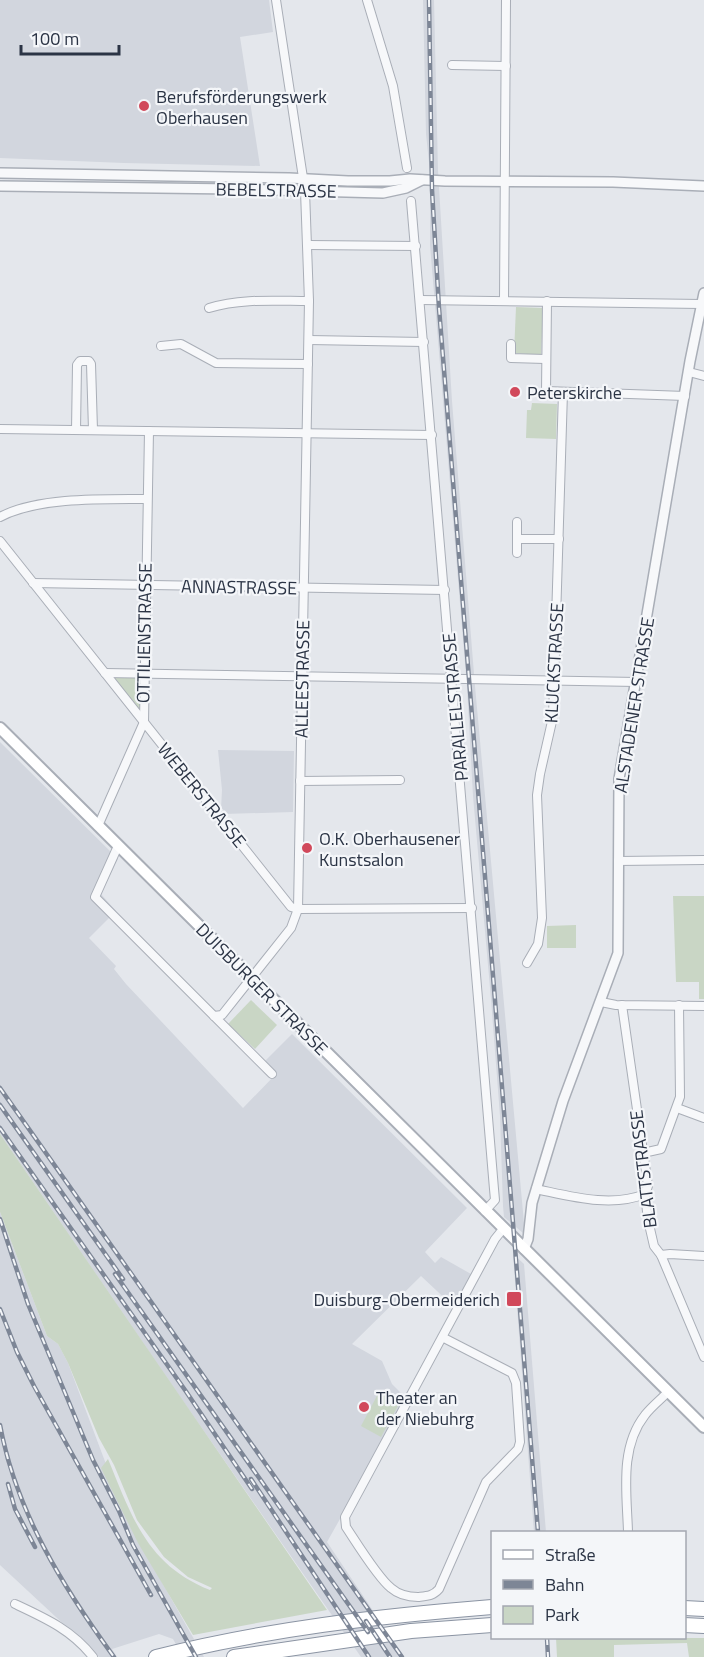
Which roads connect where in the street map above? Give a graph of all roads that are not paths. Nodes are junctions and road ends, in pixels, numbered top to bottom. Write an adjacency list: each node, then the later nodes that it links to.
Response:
1 (276, 0): 9 (street, ALLEESTRASSE)
2 (367, 0): 6 (street)
3 (506, 0): 5 (street)
4 (452, 64): 5 (street)
5 (506, 66): 11 (street)
6 (407, 168)
7 (0, 173): 8 (street, BEBELSTRASSE)
8 (129, 176): 9 (street, BEBELSTRASSE); 14 (street)
9 (304, 179): 10 (street, BEBELSTRASSE); 15 (street, ALLEESTRASSE)
10 (422, 180): 11 (street, BEBELSTRASSE); 15 (street, BEBELSTRASSE)
11 (504, 183): 13 (street, BEBELSTRASSE); 21 (street)
12 (0, 186): 14 (street, BEBELSTRASSE)
13 (704, 186)
14 (128, 188): 15 (street, BEBELSTRASSE)
15 (305, 191): 17 (street, ALLEESTRASSE)
16 (411, 201): 18 (street, PARALLELSTRASSE)
17 (309, 244): 18 (street); 23 (street, ALLEESTRASSE)
18 (416, 246): 20 (street, PARALLELSTRASSE)
19 (704, 293): 24 (street, ALSTADENER STRASSE)
20 (421, 300): 21 (street); 27 (street, PARALLELSTRASSE)
21 (504, 300): 22 (street)
22 (547, 301): 24 (street); 30 (street)
23 (309, 302): 25 (street); 26 (street, ALLEESTRASSE)
24 (701, 304): 32 (street, ALSTADENER STRASSE)
25 (209, 308)
26 (309, 340): 27 (street); 31 (street, ALLEESTRASSE)
27 (424, 342): 41 (street, PARALLELSTRASSE)
28 (512, 344): 30 (street)
29 (161, 346): 31 (street)
30 (545, 359): 34 (street)
31 (308, 364): 40 (street, ALLEESTRASSE)
32 (689, 372): 33 (street); 35 (street, ALSTADENER STRASSE)
33 (704, 376)
34 (563, 392): 35 (street); 46 (street, KLUCKSTRASSE)
35 (685, 396): 58 (street, ALSTADENER STRASSE)
36 (0, 429): 37 (street)
37 (76, 430): 38 (street); 38 (street)
38 (93, 430): 39 (street)
39 (149, 431): 40 (street); 42 (street, OTTILIENSTRASSE)
40 (306, 433): 41 (street); 51 (street, ALLEESTRASSE)
41 (432, 435): 52 (street, PARALLELSTRASSE)
42 (147, 499): 43 (street); 50 (street, OTTILIENSTRASSE)
43 (0, 517)
44 (518, 522): 45 (street)
45 (517, 539): 46 (street); 48 (street)
46 (559, 539): 57 (street, KLUCKSTRASSE)
47 (0, 541): 49 (street, WEBERSTRASSE)
48 (517, 553)
49 (33, 583): 50 (street, ANNASTRASSE); 53 (street, WEBERSTRASSE)
50 (146, 585): 51 (street, ANNASTRASSE); 54 (street, OTTILIENSTRASSE)
51 (303, 588): 52 (street, ANNASTRASSE); 55 (street, ALLEESTRASSE)
52 (445, 590): 56 (street, PARALLELSTRASSE)
53 (105, 673): 54 (street); 59 (street, WEBERSTRASSE)
54 (144, 674): 55 (street); 59 (street, OTTILIENSTRASSE)
55 (302, 677): 56 (street); 62 (street, ALLEESTRASSE)
56 (452, 680): 57 (street); 67 (street, PARALLELSTRASSE)
57 (555, 682): 58 (street); 69 (street, KLUCKSTRASSE)
58 (637, 682): 66 (street, ALSTADENER STRASSE)
59 (144, 722): 63 (street, OTTILIENSTRASSE); 68 (street, WEBERSTRASSE)
60 (0, 728): 63 (main road, DUISBURGER STRASSE)
61 (400, 780): 62 (street)
62 (300, 781): 68 (street, ALLEESTRASSE)
63 (98, 826): 64 (main road, DUISBURGER STRASSE)
64 (118, 846): 70 (main road, DUISBURGER STRASSE); 75 (street)
65 (704, 860): 66 (street)
66 (618, 861): 71 (street, ALSTADENER STRASSE)
67 (472, 908): 68 (street); 82 (street, PARALLELSTRASSE)
68 (298, 909): 70 (street, ALLEESTRASSE)
69 (527, 963)
70 (251, 978): 75 (street, ALLEESTRASSE); 82 (main road, DUISBURGER STRASSE)
71 (601, 1002): 72 (street); 80 (street, ALSTADENER STRASSE)
72 (622, 1005): 73 (street); 79 (street, BLATTSTRASSE)
73 (679, 1005): 74 (street); 77 (street)
74 (704, 1006)
75 (214, 1016): 76 (street)
76 (272, 1074)
77 (677, 1108): 78 (street); 79 (street)
78 (704, 1118)
79 (643, 1153): 81 (street, BLATTSTRASSE)
80 (536, 1189): 81 (street); 84 (street, ALSTADENER STRASSE)
81 (645, 1194): 85 (street, BLATTSTRASSE)
82 (485, 1211): 83 (main road, DUISBURGER STRASSE)
83 (503, 1229): 84 (main road, DUISBURGER STRASSE); 87 (street)
84 (524, 1249): 89 (main road, DUISBURGER STRASSE)
85 (661, 1256): 86 (street); 88 (street, BLATTSTRASSE)
86 (704, 1256)
87 (442, 1336): 87 (street)
88 (704, 1357)
89 (668, 1392): 90 (main road, DUISBURGER STRASSE); 91 (street)
90 (704, 1426)
91 (628, 1531)
92 (15, 1604): 99 (street)
93 (491, 1607): 100 (highway)
94 (686, 1608): 95 (highway)
95 (704, 1609)
96 (491, 1625): 101 (highway)
97 (686, 1625): 98 (highway)
98 (704, 1626)
99 (92, 1655)
100 (156, 1657)
101 (234, 1657)

